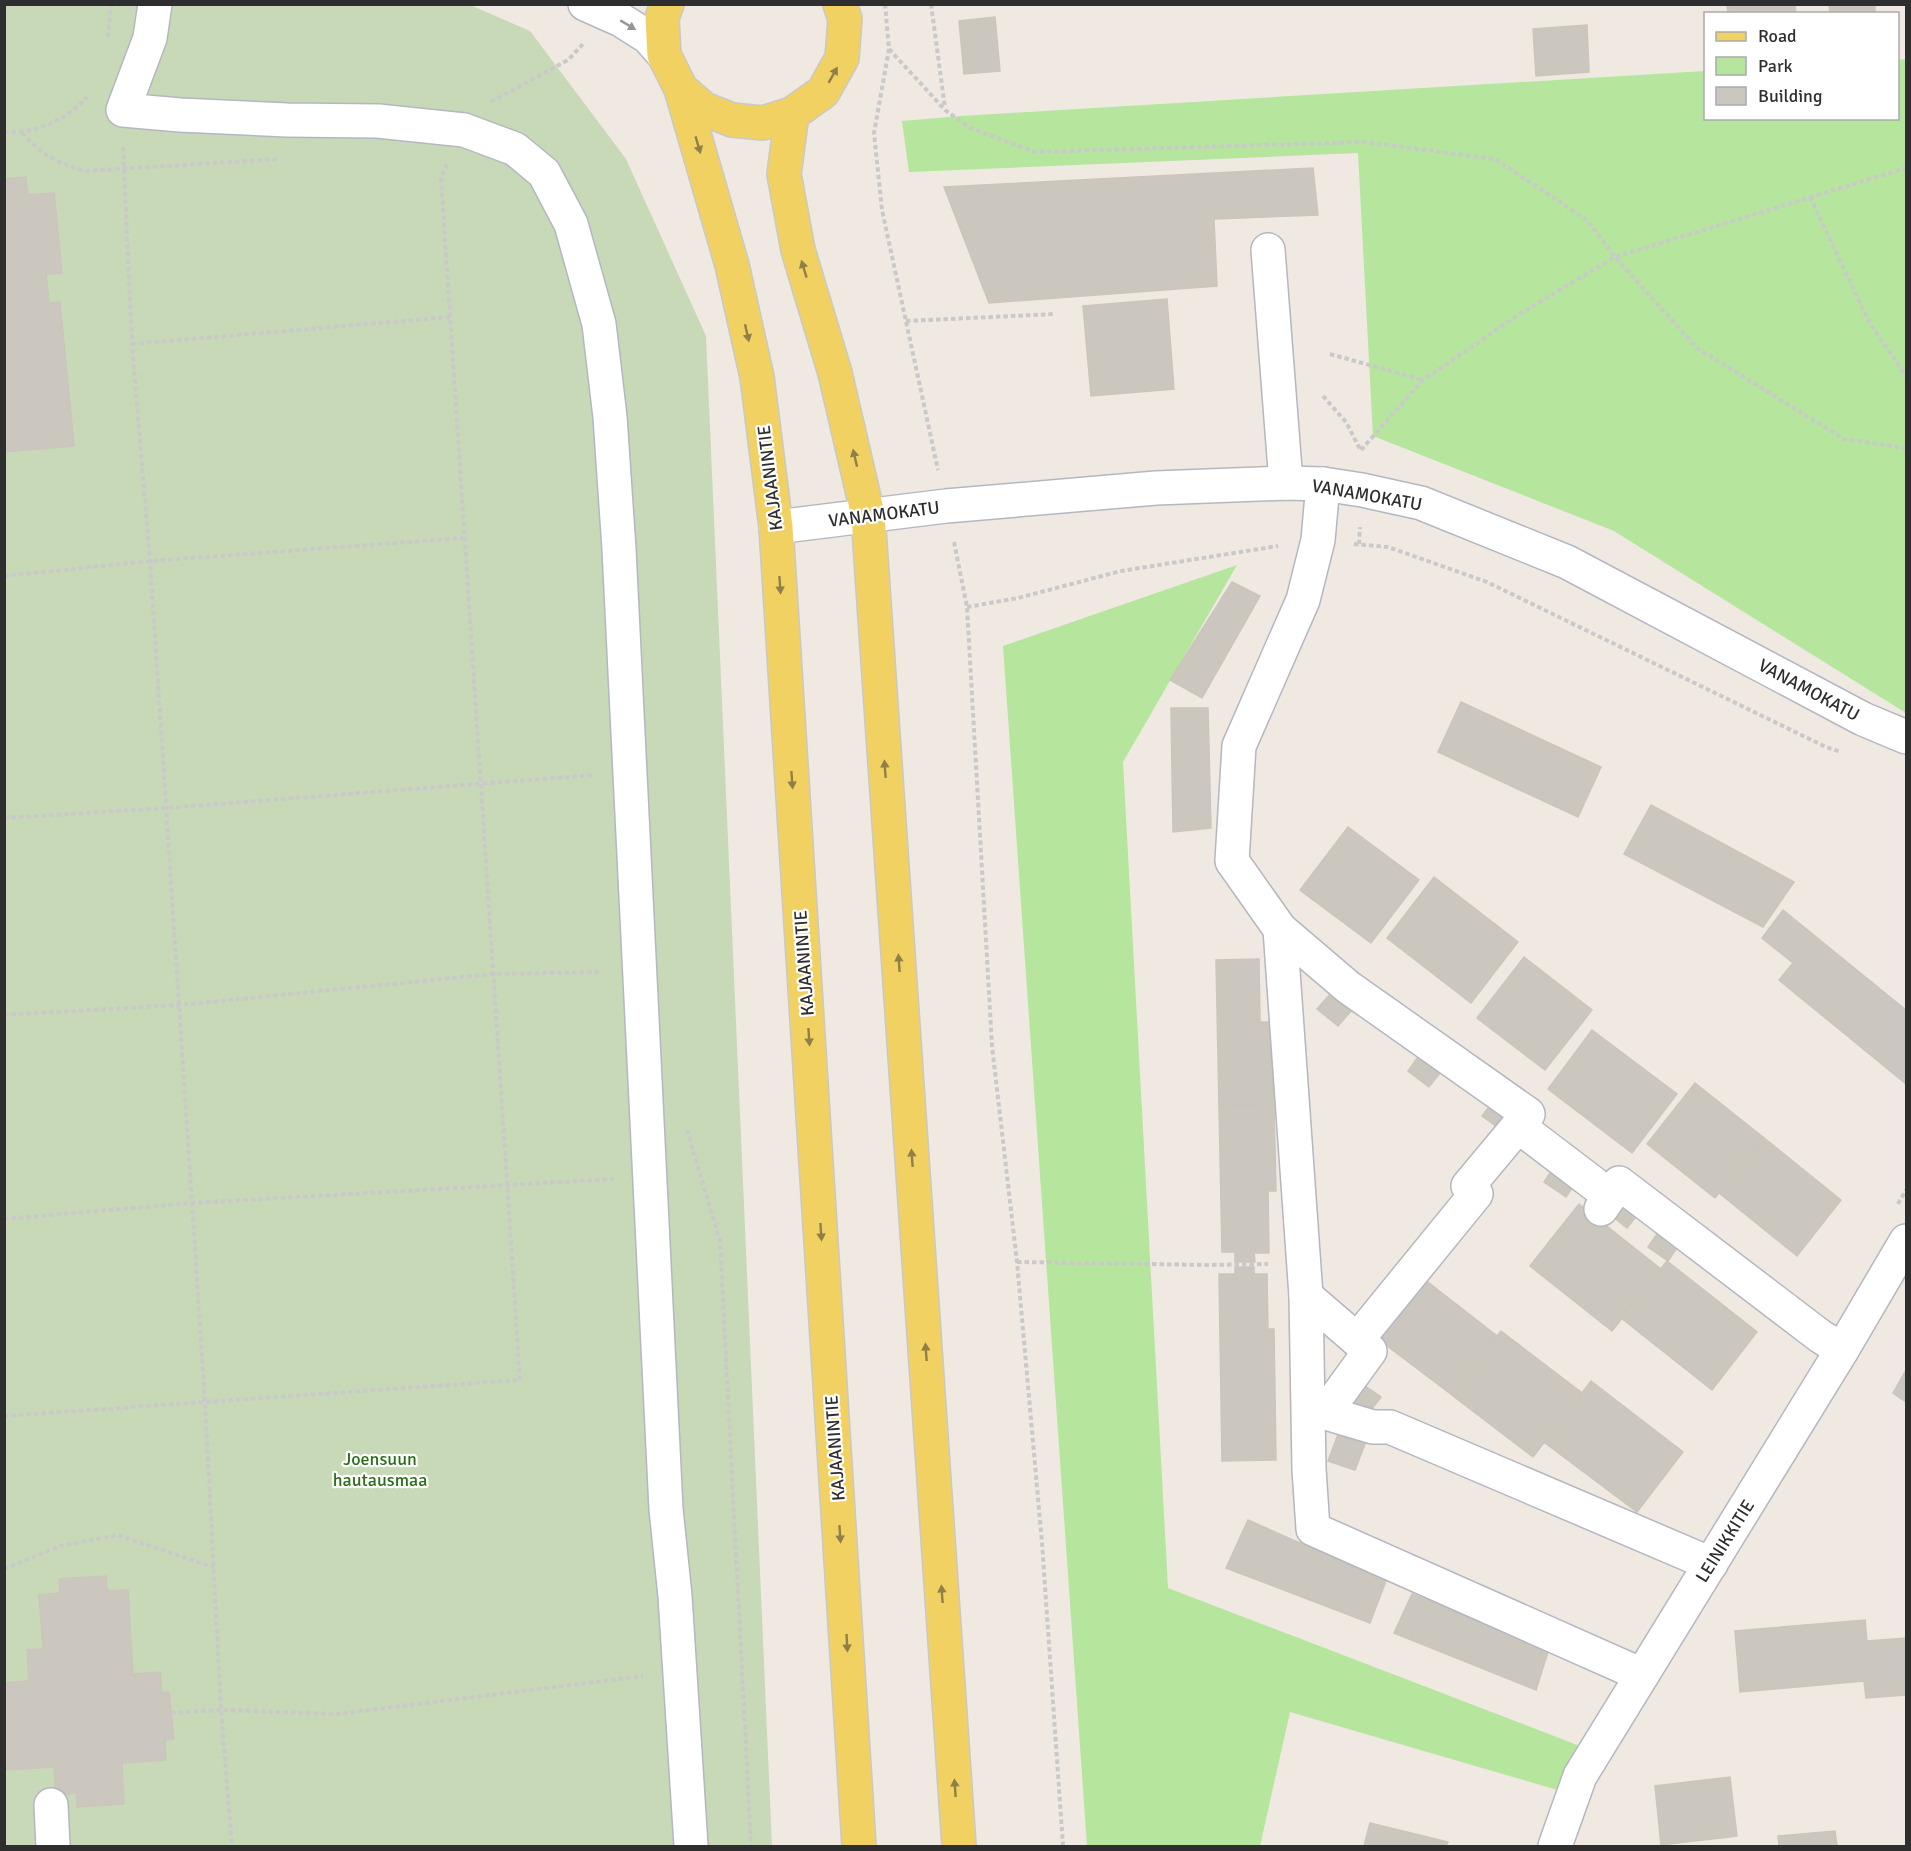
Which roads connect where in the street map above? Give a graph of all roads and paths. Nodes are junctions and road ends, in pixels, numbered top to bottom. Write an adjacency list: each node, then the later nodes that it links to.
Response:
1 (111, 4): 8 (path)
2 (155, 4): 45 (street)
3 (585, 4): 10 (street, one-way to 10)
4 (667, 4): 10 (main road)
5 (840, 4): 14 (main road, one-way to 5)
6 (885, 4): 9 (path)
7 (931, 4): 13 (path)
8 (108, 43)
9 (889, 49): 13 (path); 24 (path)
10 (664, 55): 11 (main road)
11 (681, 89): 14 (main road); 37 (main road, KAJAANINTIE, one-way to 37)
12 (89, 94): 15 (path)
13 (945, 110): 21 (path)
14 (792, 114): 36 (main road, one-way to 14)
15 (4, 132)
16 (449, 159): 23 (path)
17 (1906, 168): 19 (path)
18 (124, 169): 25 (path)
19 (1810, 197): 21 (path); 27 (path)
20 (1268, 249): 33 (street)
21 (1615, 257): 28 (path); 30 (path)
22 (1055, 314): 24 (path)
23 (450, 317): 25 (path); 38 (path)
24 (906, 321): 35 (path)
25 (132, 344): 40 (path)
26 (1330, 354): 28 (path)
27 (1906, 376)
28 (1422, 380): 31 (path)
29 (1323, 396): 31 (path)
30 (1906, 448)
31 (1361, 450): 32 (path)
32 (1362, 460)
33 (1286, 483): 34 (street, VANAMOKATU); 35 (street, VANAMOKATU)
34 (1323, 484): 39 (street); 43 (street, VANAMOKATU)
35 (946, 506): 36 (street, VANAMOKATU); 42 (path)
36 (868, 515): 37 (street, VANAMOKATU); 82 (main road, one-way to 36)
37 (776, 526): 81 (main road, KAJAANINTIE, one-way to 81)
38 (464, 538): 40 (path); 46 (path)
39 (1317, 540): 42 (path); 44 (path); 49 (street)
40 (150, 561): 41 (path); 47 (path)
41 (4, 576)
42 (967, 607): 61 (path)
43 (1906, 737)
44 (1846, 754)
45 (630, 772): 46 (path); 50 (street)
46 (481, 783): 47 (path); 51 (path)
47 (166, 808): 48 (path); 52 (path)
48 (4, 818)
49 (1280, 929): 54 (street); 62 (street)
50 (640, 972): 51 (path); 56 (street)
51 (493, 974): 52 (path); 57 (path)
52 (179, 1005): 53 (path); 58 (path)
53 (4, 1015)
54 (1518, 1126): 64 (street); 65 (street)
55 (687, 1129): 80 (path)
56 (650, 1178): 57 (path); 72 (street)
57 (507, 1184): 58 (path); 66 (path)
58 (192, 1203): 59 (path); 66 (path)
59 (4, 1219)
60 (1906, 1241): 65 (street, LEINIKKITIE)
61 (1017, 1262): 62 (path); 83 (path)
62 (1304, 1263): 63 (street)
63 (1306, 1296): 64 (street); 67 (street)
64 (1357, 1340): 67 (street)
65 (1842, 1350): 69 (street, LEINIKKITIE)
66 (205, 1402): 68 (path); 70 (path)
67 (1317, 1410): 69 (street); 73 (street)
68 (4, 1416)
69 (1711, 1564): 73 (street, LEINIKKITIE)
70 (213, 1567): 71 (path); 74 (path)
71 (4, 1569)
72 (680, 1671): 74 (path); 79 (street)
73 (1642, 1675): 84 (street, LEINIKKITIE)
74 (220, 1710): 75 (path); 78 (path)
75 (171, 1713)
76 (51, 1805): 77 (street)
77 (53, 1846)
78 (232, 1846)
79 (691, 1846)
80 (751, 1846)
81 (859, 1846)
82 (959, 1846)
83 (1063, 1846)
84 (1555, 1846)

